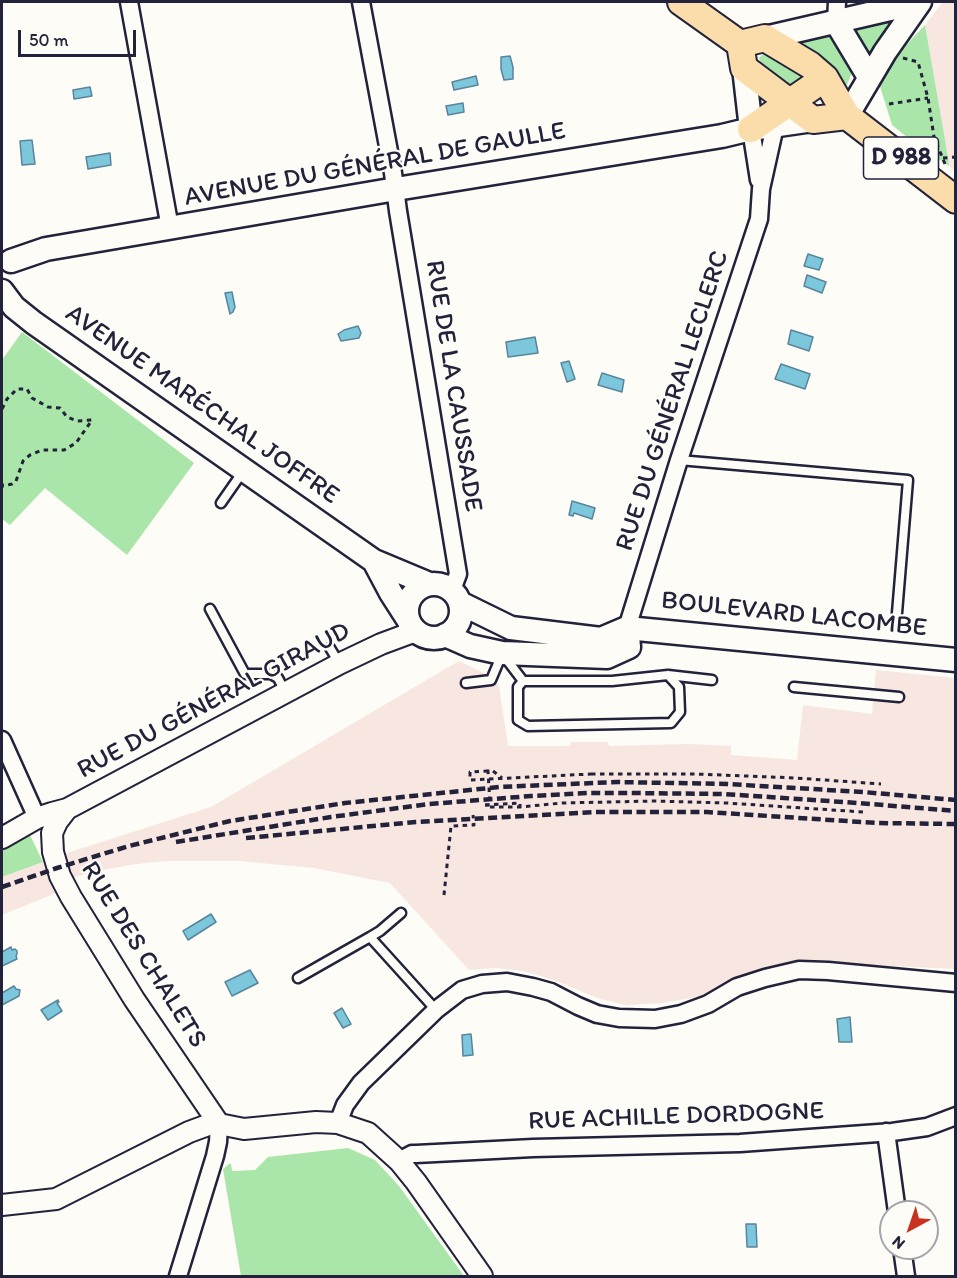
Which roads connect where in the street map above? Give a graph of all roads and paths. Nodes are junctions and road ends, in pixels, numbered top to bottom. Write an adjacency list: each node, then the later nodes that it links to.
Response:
1 (129, 2): 24 (street)
2 (361, 2): 21 (street, RUE DE LA CAUSSADE)
3 (681, 2): 8 (main road)
4 (912, 2): 6 (main road)
5 (920, 2): 10 (main road)
6 (836, 12): 7 (main road); 10 (main road)
7 (765, 38): 8 (main road); 11 (main road)
8 (742, 56): 13 (main road); 17 (main road)
9 (895, 57): 12 (path)
10 (869, 77): 15 (main road)
11 (825, 78): 13 (main road); 15 (main road)
12 (928, 98): 14 (path); 19 (path)
13 (789, 102): 16 (main road); 17 (main road)
14 (889, 104)
15 (847, 116): 16 (main road); 23 (main road, D 988)
16 (813, 120): 17 (main road, AVENUE DU GÉNÉRAL DE GAULLE)
17 (763, 128): 21 (main road, AVENUE DU GÉNÉRAL DE GAULLE); 22 (street); 22 (street)
18 (956, 157): 19 (path)
19 (943, 158): 20 (path)
20 (950, 169)
21 (396, 189): 24 (main road, AVENUE DU GÉNÉRAL DE GAULLE); 34 (street, RUE DE LA CAUSSADE)
22 (760, 189): 28 (street, RUE DU GÉNÉRAL LECLERC)
23 (956, 200)
24 (170, 228): 25 (main road, AVENUE DU GÉNÉRAL DE GAULLE)
25 (6, 260): 26 (main road)
26 (2, 289): 29 (main road, AVENUE MARÉCHAL JOFFRE)
27 (2, 409): 30 (path)
28 (679, 460): 36 (lane); 38 (street, RUE DU GÉNÉRAL LECLERC)
29 (244, 470): 31 (lane); 32 (main road, AVENUE MARÉCHAL JOFFRE)
30 (2, 484)
31 (221, 503)
32 (374, 561): 33 (main road); 37 (main road)
33 (429, 584): 34 (main road); 37 (main road)
34 (456, 597): 39 (main road); 40 (main road)
35 (210, 609): 48 (lane)
36 (897, 613)
37 (412, 626): 39 (main road); 48 (street, RUE DU GÉNÉRAL GIRAUD)
38 (627, 628): 40 (main road); 42 (main road, BOULEVARD LACOMBE)
39 (445, 635): 41 (main road)
40 (534, 643): 41 (main road)
41 (502, 653): 45 (lane); 46 (lane)
42 (956, 660)
43 (668, 675): 44 (lane); 45 (lane); 45 (lane)
44 (712, 680)
45 (523, 681)
46 (466, 683)
47 (795, 687): 49 (lane)
48 (285, 692): 56 (street, RUE DU GÉNÉRAL GIRAUD)
49 (899, 697)
50 (2, 740): 59 (street)
51 (491, 771): 52 (path); 52 (path); 54 (path, bridge)
52 (502, 778): 53 (path)
53 (881, 784)
54 (490, 806): 55 (path); 55 (path, bridge)
55 (520, 807): 57 (path)
56 (67, 809): 59 (street, RUE DU GÉNÉRAL GIRAUD); 69 (street, RUE DES CHALETS)
57 (863, 812)
58 (473, 814): 61 (path)
59 (38, 818): 60 (street, RUE DU GÉNÉRAL GIRAUD)
60 (2, 838)
61 (444, 895)
62 (401, 913): 63 (lane)
63 (370, 937): 64 (lane); 66 (lane)
64 (298, 978)
65 (956, 983): 66 (street)
66 (436, 1010): 68 (street)
67 (956, 1116): 70 (street, RUE ACHILLE DORDOGNE)
68 (338, 1123): 69 (street); 71 (street)
69 (219, 1124): 73 (street); 75 (street)
70 (886, 1132): 71 (street, RUE ACHILLE DORDOGNE); 72 (street)
71 (399, 1161): 76 (street)
72 (895, 1200)
73 (2, 1205)
74 (904, 1260): 77 (street)
75 (178, 1276)
76 (482, 1276)
77 (906, 1276)

